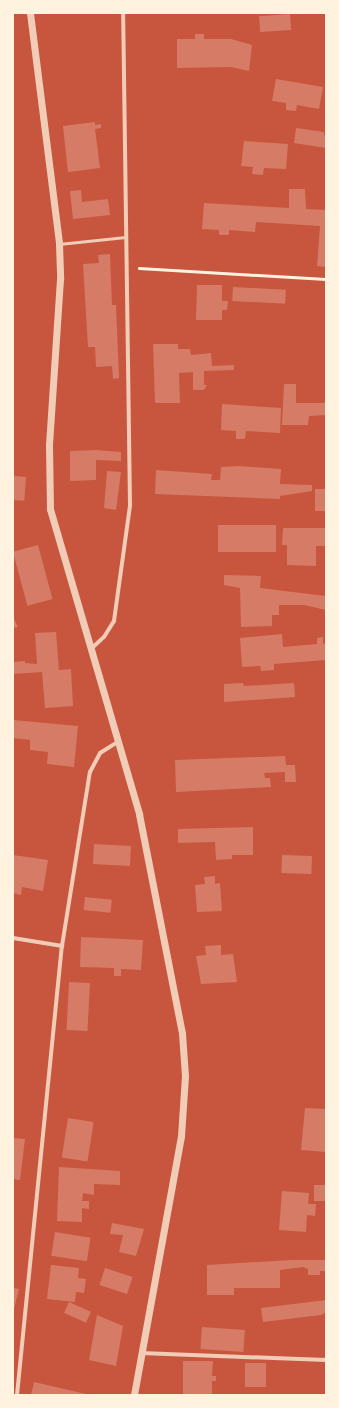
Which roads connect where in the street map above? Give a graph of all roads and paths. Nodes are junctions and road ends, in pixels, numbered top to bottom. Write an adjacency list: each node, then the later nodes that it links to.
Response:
1 (30, 13): 4 (street)
2 (123, 13): 3 (street)
3 (126, 237): 4 (lane); 5 (street)
4 (59, 244): 7 (street)
5 (126, 268): 6 (path); 7 (street)
6 (326, 279)
7 (92, 648): 8 (street)
8 (120, 741): 10 (street); 11 (street)
9 (13, 938): 10 (street)
10 (62, 946): 13 (street)
11 (142, 1353): 12 (street); 14 (street)
12 (326, 1360)
13 (17, 1395)
14 (134, 1395)

